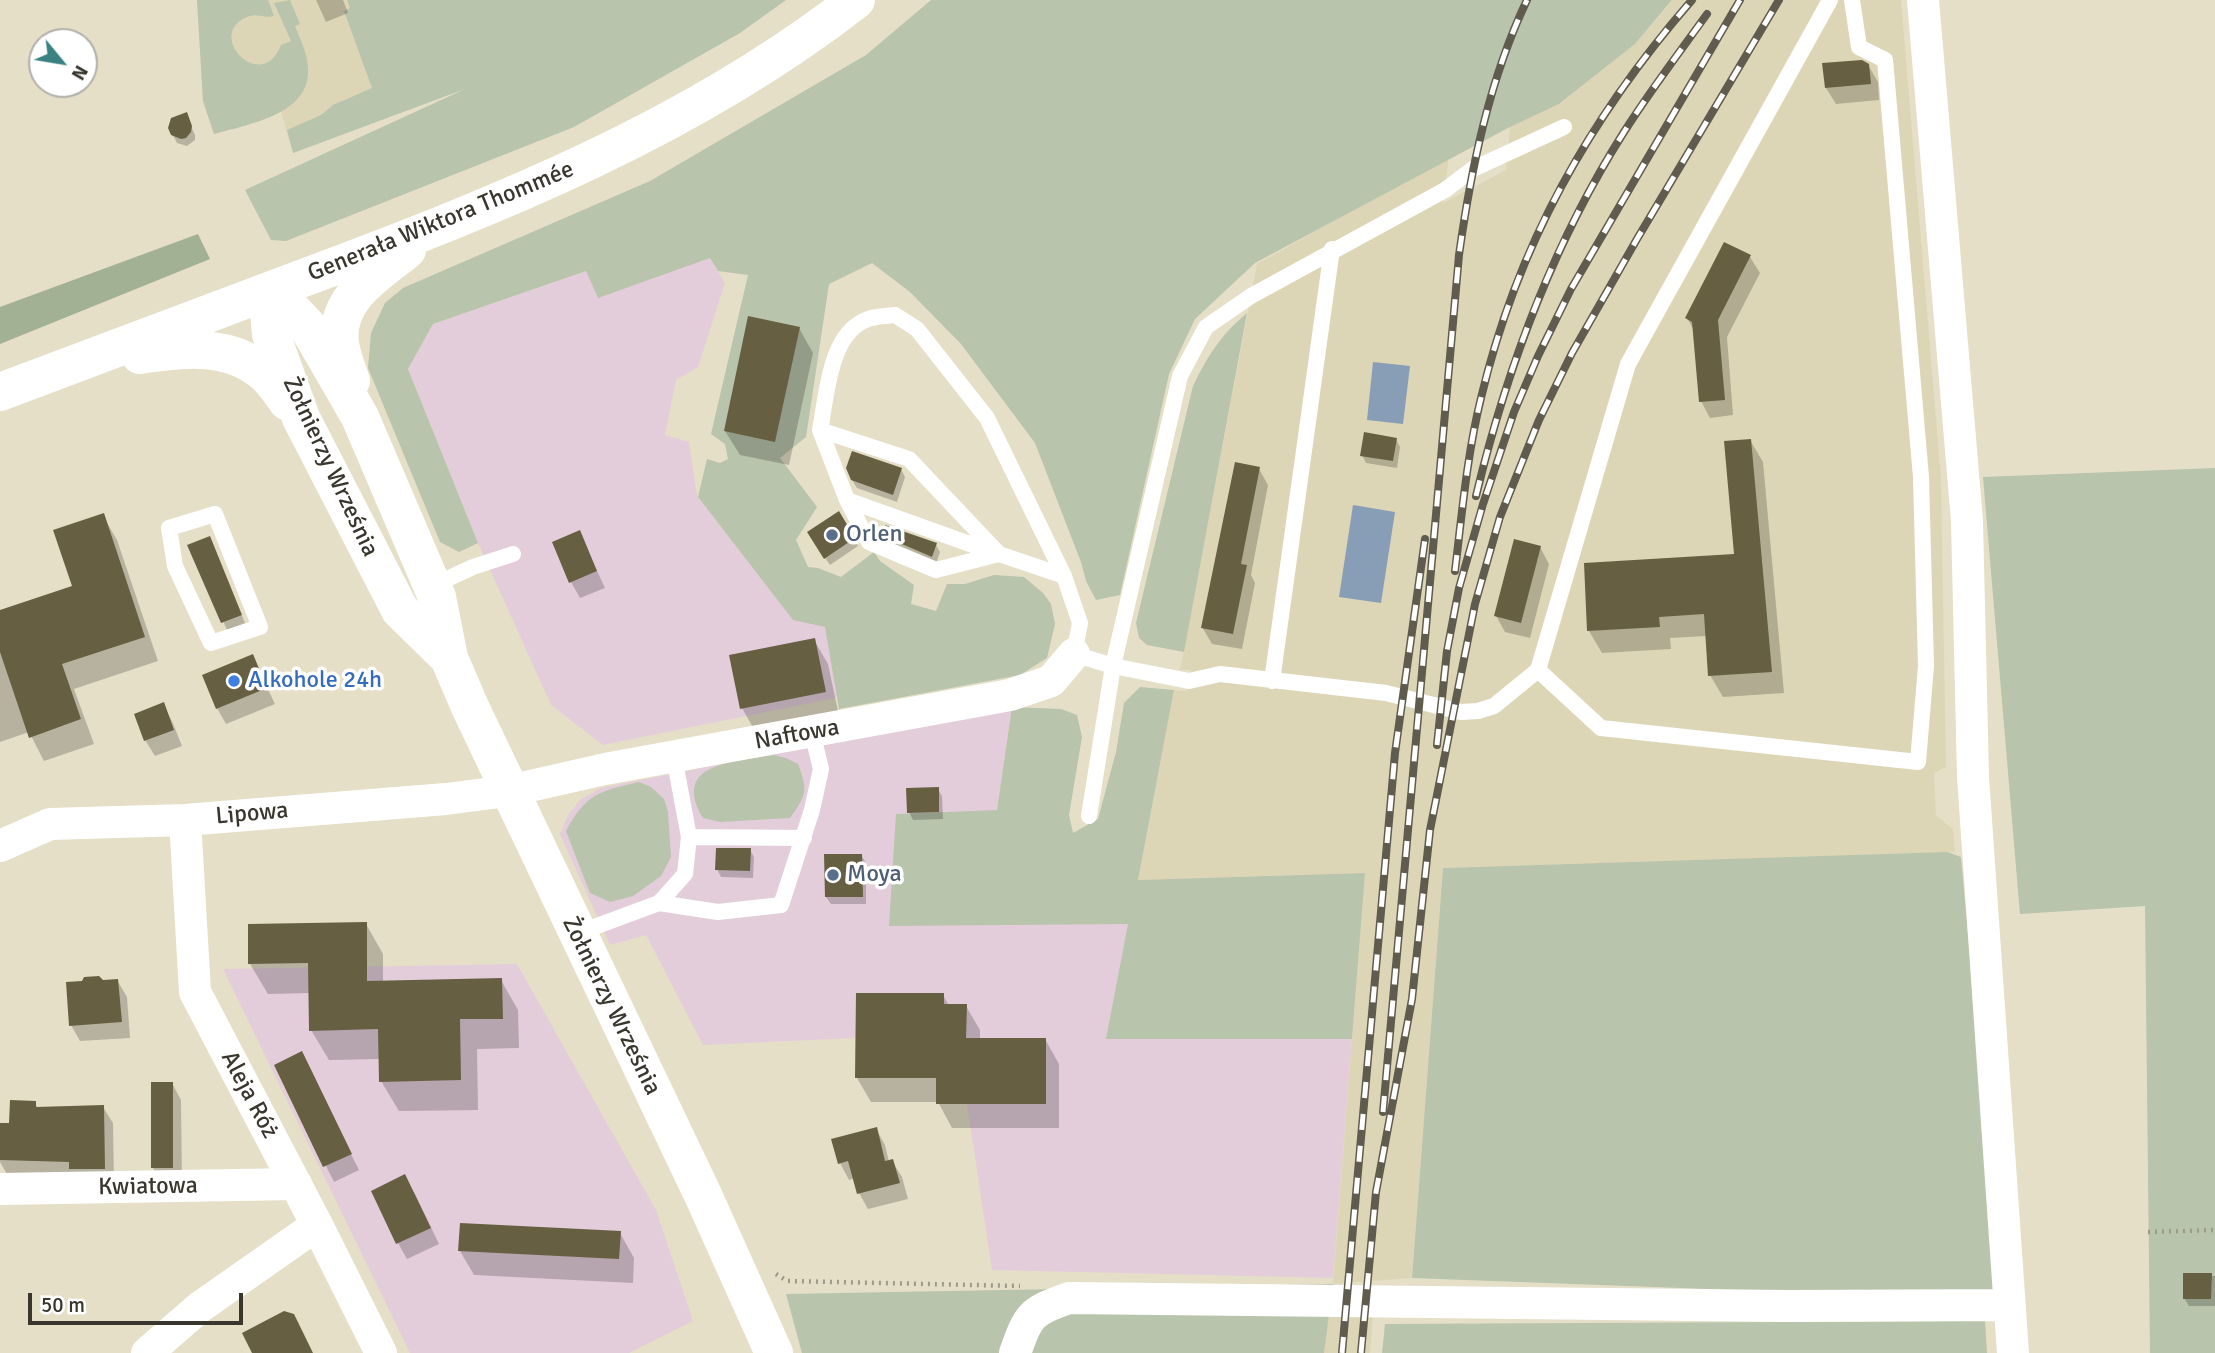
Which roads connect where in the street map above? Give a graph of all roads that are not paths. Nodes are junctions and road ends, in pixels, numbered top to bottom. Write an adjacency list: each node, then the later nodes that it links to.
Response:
1 (856, 0): 6 (main road, Generała Wiktora Thommée)
2 (1830, 0): 23 (lane)
3 (1852, 0): 23 (lane)
4 (1923, 0): 38 (street)
5 (1564, 127): 7 (lane)
6 (432, 230): 8 (main road, Generała Wiktora Thommée); 11 (main road)
7 (1332, 249): 22 (lane); 24 (lane)
8 (267, 292): 9 (main road, Generała Wiktora Thommée); 11 (main road, Żołnierzy Września); 12 (main road, Żołnierzy Września)
9 (76, 364): 10 (main road, Generała Wiktora Thommée); 12 (main road)
10 (0, 392)
11 (360, 417): 18 (main road, Żołnierzy Września)
12 (301, 418): 21 (main road, Żołnierzy Września)
13 (820, 430): 14 (lane); 16 (lane); 17 (lane)
14 (848, 500): 16 (lane); 16 (lane)
15 (513, 554): 18 (lane)
16 (999, 554): 17 (lane)
17 (1064, 576): 20 (lane)
18 (432, 586): 21 (main road, Żołnierzy Września)
19 (260, 626): 19 (lane)
20 (1074, 654): 22 (lane); 25 (street, Naftowa)
21 (449, 658): 27 (main road, Żołnierzy Września)
22 (1113, 666): 24 (lane); 28 (lane)
23 (1538, 670): 24 (lane)
24 (1272, 681)
25 (812, 732): 26 (street, Naftowa); 31 (lane)
26 (674, 757): 27 (street, Naftowa); 30 (lane)
27 (508, 791): 29 (street, Lipowa); 34 (main road, Żołnierzy Września)
28 (1089, 816)
29 (185, 820): 32 (street, Lipowa); 35 (street, Aleja Róż)
30 (689, 837): 31 (lane); 33 (lane)
31 (804, 838): 33 (lane)
32 (0, 846)
33 (659, 903): 34 (lane)
34 (576, 933): 41 (main road, Żołnierzy Września)
35 (296, 1184): 36 (street, Kwiatowa); 37 (street, Aleja Róż)
36 (0, 1189)
37 (317, 1225): 39 (street); 40 (street, Aleja Róż)
38 (2010, 1305): 42 (street); 43 (street)
39 (147, 1353)
40 (381, 1353)
41 (774, 1353)
42 (1015, 1353)
43 (2012, 1353)

